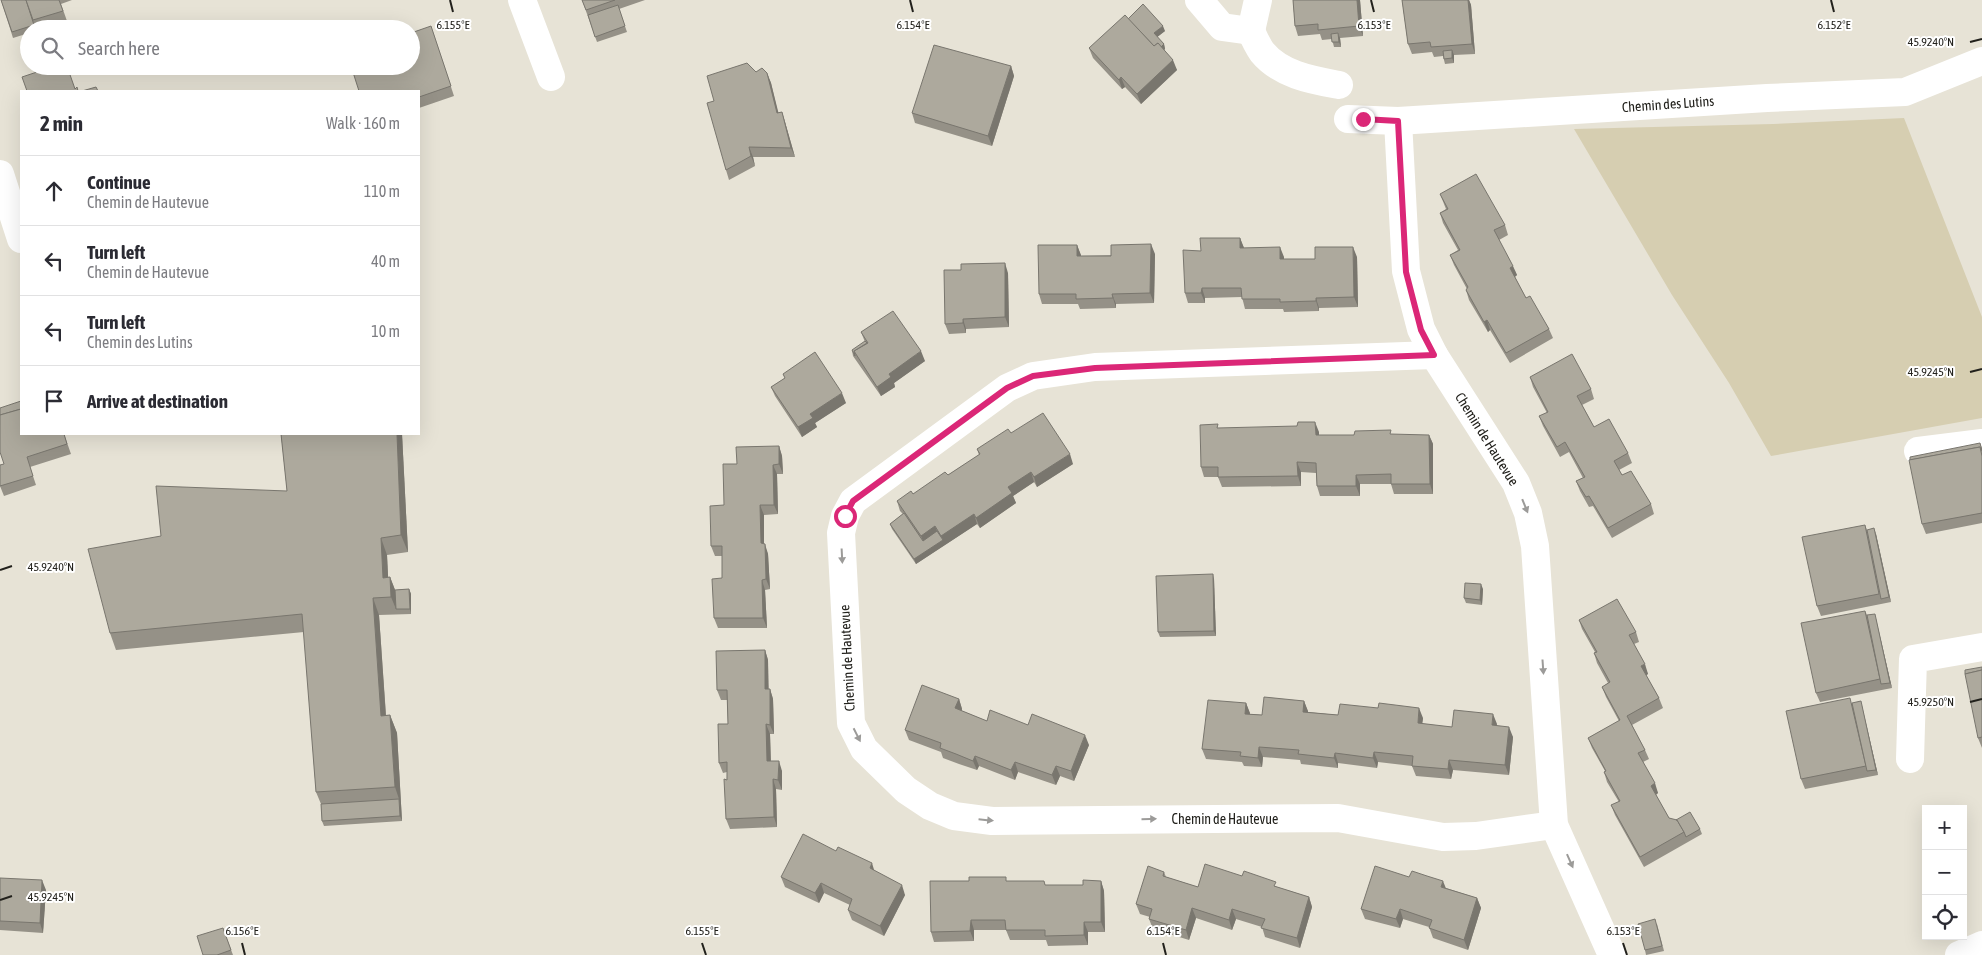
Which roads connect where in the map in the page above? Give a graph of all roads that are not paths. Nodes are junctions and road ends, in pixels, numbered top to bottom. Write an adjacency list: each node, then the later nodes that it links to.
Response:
1 (522, 0): 6 (street)
2 (1199, 0): 4 (street)
3 (1258, 0): 4 (street)
4 (1251, 31): 7 (street)
5 (1982, 61): 9 (street, Chemin des Lutins)
6 (551, 77)
7 (1340, 85)
8 (1348, 119): 9 (street, Chemin des Lutins)
9 (1398, 121): 12 (street, Chemin de Hautevue)
10 (0, 174): 11 (street)
11 (20, 236)
12 (1434, 355): 17 (street, Chemin de Hautevue, one-way to 17); 17 (street, Chemin de Hautevue, one-way to 17)
13 (1982, 443): 14 (street)
14 (1918, 451)
15 (1982, 648): 16 (street)
16 (1910, 759)
17 (1554, 825): 19 (street, Chemin de Hautevue, one-way to 19)
18 (1982, 945): 20 (street)
19 (1612, 955)
20 (1959, 955)

